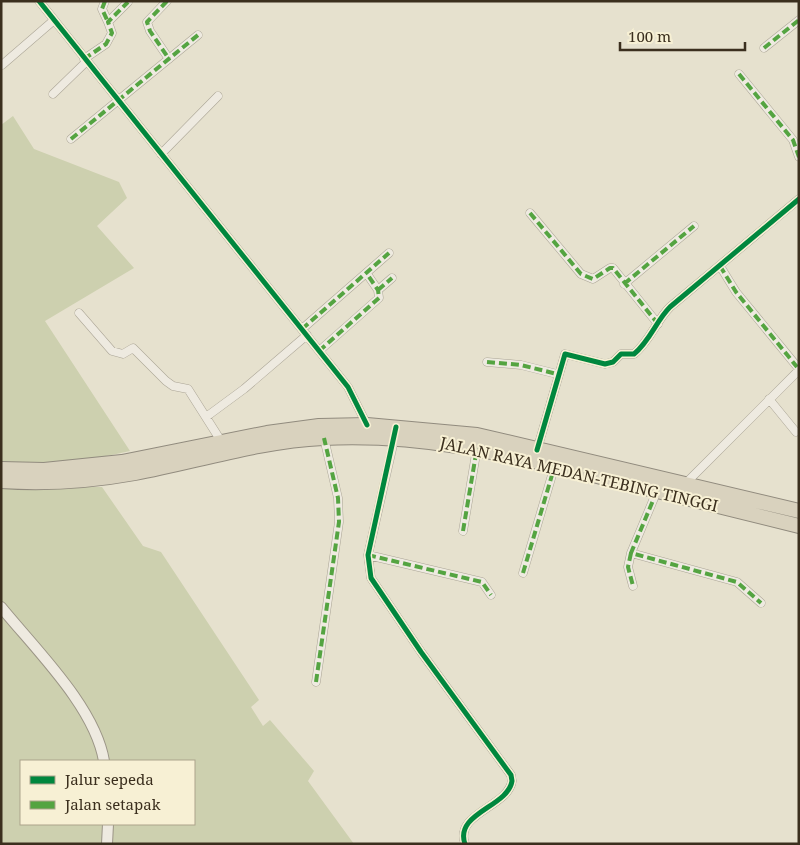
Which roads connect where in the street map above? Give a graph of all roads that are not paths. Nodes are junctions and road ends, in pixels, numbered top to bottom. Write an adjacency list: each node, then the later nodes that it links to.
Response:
1 (39, 1): 5 (street)
2 (105, 1): 7 (street)
3 (167, 1): 10 (street)
4 (128, 2): 7 (street)
5 (53, 20): 11 (street); 12 (street)
6 (799, 20): 9 (street)
7 (108, 22): 11 (street)
8 (198, 36): 10 (street)
9 (764, 48)
10 (170, 59): 16 (street)
11 (85, 60): 14 (street); 16 (street)
12 (2, 65)
13 (739, 74): 19 (street)
14 (53, 94)
15 (218, 96): 18 (street)
16 (118, 102): 17 (street); 18 (street)
17 (71, 139)
18 (161, 154): 31 (street)
19 (799, 157)
20 (799, 199): 24 (street)
21 (530, 213): 27 (street)
22 (694, 226): 27 (street)
23 (389, 253): 25 (street)
24 (720, 266): 30 (street); 34 (street)
25 (367, 274): 28 (street); 31 (street)
26 (392, 278): 28 (street)
27 (624, 284): 30 (street)
28 (378, 290): 32 (street)
29 (79, 313): 37 (street)
30 (658, 324): 35 (street)
31 (305, 332): 32 (street); 37 (street)
32 (319, 351): 38 (street)
33 (487, 362): 35 (street)
34 (799, 370): 36 (street)
35 (557, 374): 44 (street)
36 (769, 399): 40 (street); 48 (street)
37 (206, 417): 42 (street)
38 (367, 425): 39 (highway, JALAN RAYA MEDAN-TEBING TINGGI); 42 (highway, JALAN RAYA MEDAN-TEBING TINGGI)
39 (395, 432): 41 (highway, JALAN RAYA MEDAN-TEBING TINGGI); 43 (highway, JALAN RAYA MEDAN-TEBING TINGGI); 44 (highway, JALAN RAYA MEDAN-TEBING TINGGI); 54 (street)
40 (796, 432)
41 (324, 438): 47 (highway, JALAN RAYA MEDAN-TEBING TINGGI); 60 (street)
42 (221, 441): 46 (highway, JALAN RAYA MEDAN-TEBING TINGGI)
43 (477, 448): 45 (highway, JALAN RAYA MEDAN-TEBING TINGGI); 52 (street)
44 (537, 450): 48 (highway, JALAN RAYA MEDAN-TEBING TINGGI)
45 (555, 466): 49 (highway, JALAN RAYA MEDAN-TEBING TINGGI); 55 (street)
46 (1, 469)
47 (1, 481)
48 (684, 484): 50 (highway, JALAN RAYA MEDAN-TEBING TINGGI)
49 (657, 491): 51 (highway, JALAN RAYA MEDAN-TEBING TINGGI); 53 (street)
50 (799, 511)
51 (799, 526)
52 (463, 531)
53 (631, 553): 56 (street); 58 (street)
54 (368, 555): 57 (street); 64 (street)
55 (523, 573)
56 (633, 586)
57 (491, 595)
58 (761, 603)
59 (1, 607): 61 (street)
60 (316, 682)
61 (104, 760)
62 (108, 825): 63 (street)
63 (107, 844)
64 (464, 844)

